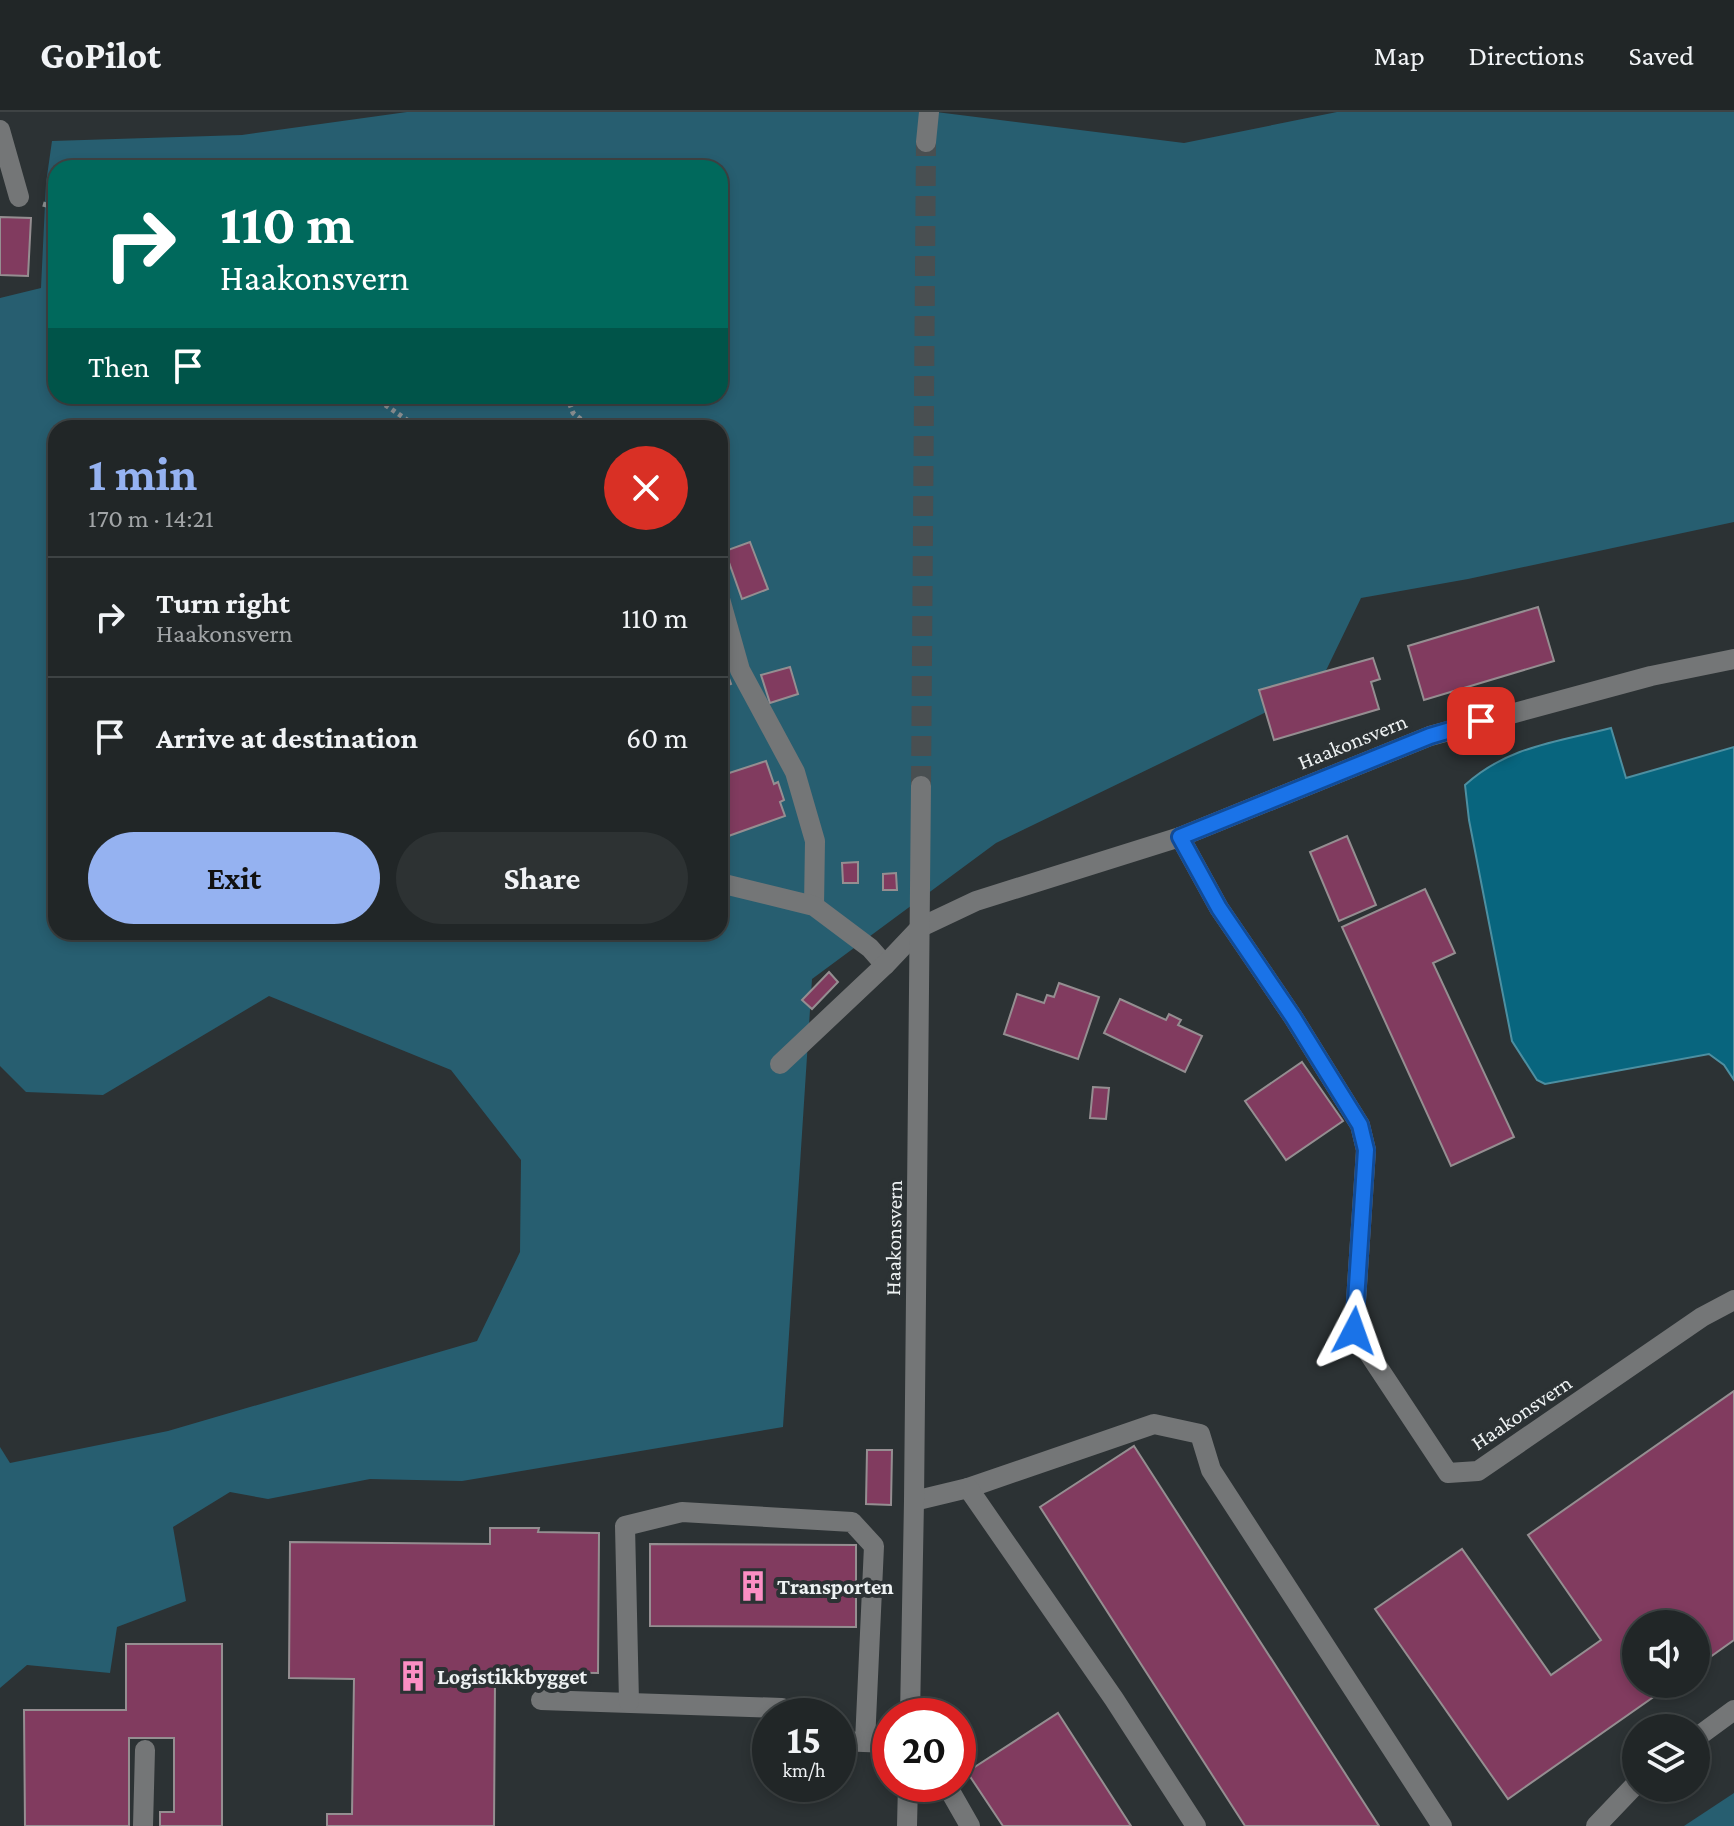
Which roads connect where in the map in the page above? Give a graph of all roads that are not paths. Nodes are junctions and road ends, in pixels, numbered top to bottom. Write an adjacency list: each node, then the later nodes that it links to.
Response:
1 (929, 112): 3 (street)
2 (0, 130): 4 (street)
3 (926, 142)
4 (19, 197)
5 (728, 627): 10 (street)
6 (1734, 659): 8 (street, Haakonsvern)
7 (921, 786): 11 (street, Haakonsvern)
8 (1180, 837): 11 (street, Haakonsvern); 14 (street, Haakonsvern)
9 (728, 885): 10 (street)
10 (814, 906): 12 (street)
11 (921, 927): 12 (street, Haakonsvern); 16 (street, Haakonsvern)
12 (885, 965): 13 (street, Haakonsvern)
13 (780, 1064)
14 (1734, 1300)
15 (968, 1488): 16 (street); 33 (street); 34 (street)
16 (914, 1501): 17 (street, Haakonsvern)
17 (910, 1698)
18 (541, 1700): 19 (street)
19 (629, 1702): 20 (street); 24 (street)
20 (752, 1707)
21 (1734, 1710): 22 (street)
22 (1710, 1728)
23 (856, 1742): 24 (street)
24 (865, 1742): 25 (street)
25 (872, 1742)
26 (145, 1750): 30 (street)
27 (1622, 1799): 35 (street)
28 (908, 1802): 31 (street)
29 (956, 1802): 32 (street)
30 (143, 1826)
31 (907, 1826)
32 (970, 1826)
33 (1196, 1826)
34 (1442, 1826)
35 (1596, 1826)

